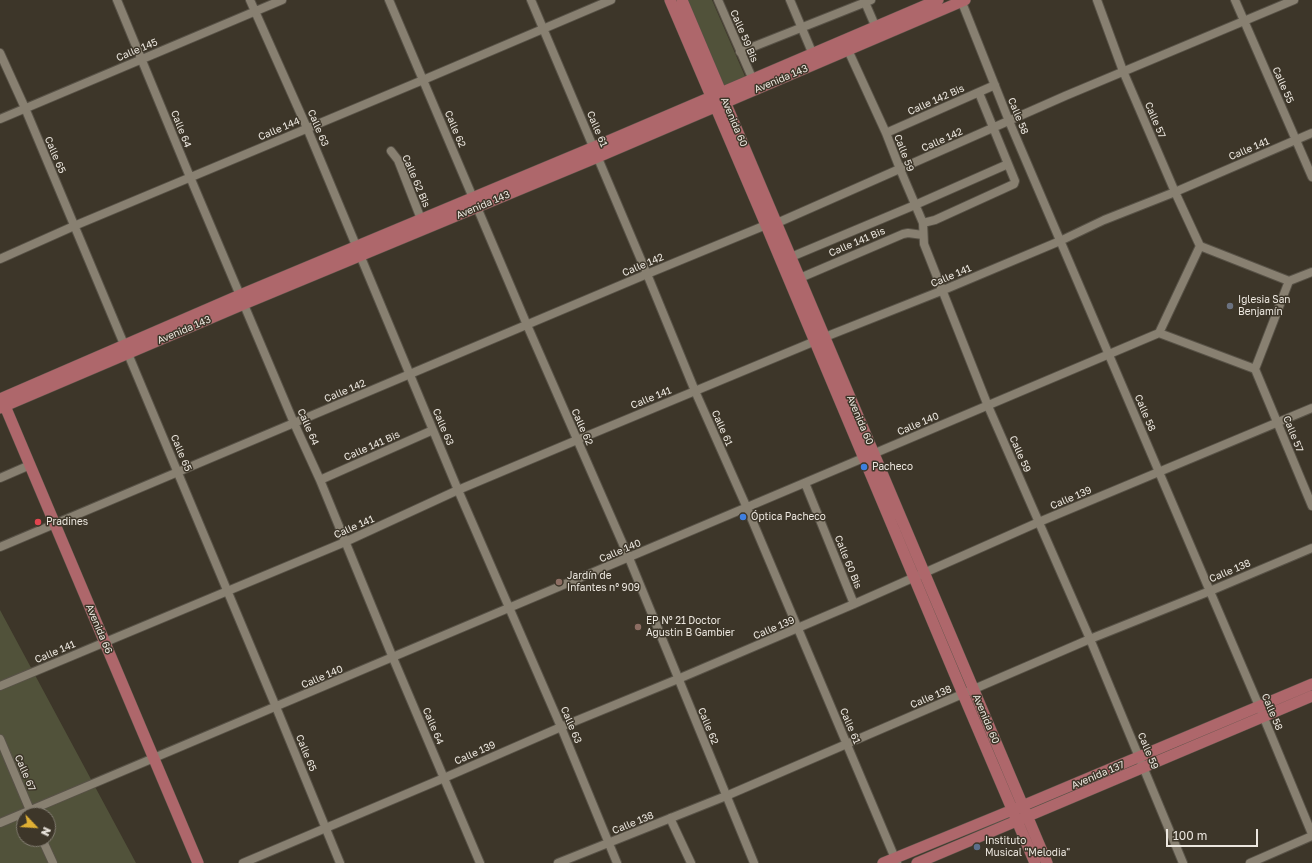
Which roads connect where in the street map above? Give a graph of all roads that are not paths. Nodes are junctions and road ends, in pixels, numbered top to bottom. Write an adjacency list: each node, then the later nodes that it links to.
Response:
1 (117, 0): 25 (street, Calle 64)
2 (250, 0): 17 (street, Calle 63)
3 (282, 0): 17 (street, Calle 145)
4 (389, 0): 28 (street, Calle 62)
5 (532, 0): 20 (street, Calle 61)
6 (611, 0): 20 (street, Calle 144)
7 (670, 0): 32 (main road, Avenida 60)
8 (682, 0): 32 (main road, Avenida 60)
9 (718, 0): 23 (street, Calle 59 Bis)
10 (790, 0): 19 (street)
11 (938, 0): 21 (main road, Avenida 143)
12 (962, 0): 21 (main road, Avenida 143); 30 (street, Calle 58)
13 (1097, 0): 27 (street, Calle 57)
14 (1235, 0): 18 (street, Calle 55)
15 (1294, 0): 18 (street, Calle 142)
16 (867, 1): 19 (street); 21 (street)
17 (255, 11): 25 (street, Calle 145); 36 (street, Calle 63)
18 (1244, 21): 27 (street, Calle 142); 40 (street, Calle 55)
19 (801, 28): 23 (street); 26 (street)
20 (544, 29): 28 (street, Calle 144); 42 (street, Calle 61)
21 (878, 31): 22 (main road, Avenida 143); 26 (main road, Avenida 143)
22 (848, 50): 26 (main road, Avenida 143); 38 (street, Calle 59)
23 (740, 52): 29 (street, Calle 59 Bis)
24 (0, 53): 33 (street, Calle 65)
25 (142, 59): 33 (street, Calle 145); 45 (street, Calle 64)
26 (815, 59): 29 (main road, Avenida 143); 32 (main road, Avenida 143)
27 (1123, 71): 35 (street, Calle 142); 47 (street, Calle 57)
28 (423, 80): 36 (street, Calle 144); 48 (street, Calle 62)
29 (753, 80): 32 (main road, Avenida 143)
30 (995, 85): 31 (street, Calle 142 Bis); 35 (street, Calle 58)
31 (979, 92): 37 (street); 38 (street, Calle 142 Bis)
32 (719, 99): 42 (main road, Avenida 143); 52 (main road, Avenida 60)
33 (25, 108): 34 (street, Calle 145); 53 (street, Calle 65)
34 (0, 119)
35 (1009, 121): 37 (street, Calle 142); 55 (street, Calle 58)
36 (307, 128): 45 (street, Calle 144); 57 (street, Calle 63)
37 (993, 128): 43 (street); 44 (street, Calle 142)
38 (886, 133): 44 (street, Calle 59)
39 (1312, 133): 40 (street, Calle 141)
40 (1296, 140): 46 (street, Calle 55); 47 (street, Calle 141)
41 (391, 151): 50 (street, Calle 62 Bis)
42 (596, 152): 48 (main road, Avenida 143); 61 (street, Calle 61)
43 (1008, 164): 49 (street); 51 (street)
44 (900, 169): 49 (street, Calle 59); 52 (street, Calle 142)
45 (190, 177): 53 (street, Calle 144); 65 (street, Calle 64)
46 (1312, 177)
47 (1175, 192): 55 (street, Calle 141); 56 (street, Calle 57)
48 (476, 203): 50 (main road, Avenida 143); 57 (main road, Avenida 143); 66 (street, Calle 62)
49 (915, 205): 51 (street, Calle 59); 58 (street)
50 (421, 219): 57 (main road, Avenida 143)
51 (923, 223): 54 (street, Calle 59)
52 (772, 224): 58 (main road, Avenida 60); 61 (street, Calle 142); 68 (main road, Avenida 60)
53 (74, 226): 59 (street, Calle 144); 69 (street, Calle 65)
54 (923, 235): 62 (street, Calle 141 Bis); 64 (street, Calle 59)
55 (1060, 241): 64 (street, Calle 141); 70 (street, Calle 58)
56 (1200, 246): 63 (street); 67 (street)
57 (359, 251): 65 (main road, Avenida 143); 72 (street, Calle 63)
58 (791, 257): 62 (main road, Avenida 60)
59 (0, 259)
60 (1312, 272): 63 (street)
61 (647, 274): 66 (street, Calle 142); 73 (street, Calle 61)
62 (800, 278): 68 (main road, Avenida 60)
63 (1289, 281): 71 (street)
64 (941, 291): 68 (street, Calle 141); 75 (street, Calle 59)
65 (242, 299): 69 (main road, Avenida 143); 78 (street, Calle 64)
66 (527, 325): 72 (street, Calle 142); 80 (street, Calle 62)
67 (1160, 333): 70 (street, Calle 140); 71 (street)
68 (820, 339): 73 (street, Calle 141); 81 (main road, Avenida 60)
69 (126, 349): 74 (main road, Avenida 143); 83 (street, Calle 65)
70 (1109, 355): 75 (street, Calle 140); 84 (street, Calle 58)
71 (1255, 369): 77 (street, Calle 57)
72 (410, 374): 78 (street, Calle 142); 79 (street, Calle 63)
73 (695, 391): 80 (street, Calle 141); 90 (street, Calle 61)
74 (1, 402): 82 (main road, Avenida 66)
75 (988, 406): 81 (street, Calle 140); 91 (street, Calle 59)
76 (1312, 408): 77 (street, Calle 139)
77 (1278, 422): 84 (street, Calle 139); 89 (street, Calle 57)
78 (294, 423): 83 (street, Calle 142); 86 (street, Calle 64)
79 (433, 430): 86 (street, Calle 141 Bis); 88 (street, Calle 63)
80 (577, 440): 88 (street, Calle 141); 96 (street, Calle 62)
81 (869, 456): 87 (street, Calle 140); 97 (main road, Avenida 60)
82 (28, 466): 85 (street); 92 (main road, Avenida 66)
83 (178, 472): 92 (street, Calle 142); 98 (street, Calle 65)
84 (1160, 472): 91 (street, Calle 139); 99 (street, Calle 58)
85 (0, 478)
86 (320, 480): 93 (street, Calle 64)
87 (805, 483): 90 (street, Calle 140); 100 (street, Calle 60 Bis)
88 (458, 490): 93 (street, Calle 141); 101 (street, Calle 63)
89 (1312, 506)
90 (747, 508): 96 (street, Calle 140); 102 (street, Calle 61)
91 (1039, 522): 97 (street, Calle 139); 103 (street, Calle 59)
92 (53, 525): 94 (street, Calle 142); 104 (main road, Avenida 66)
93 (345, 542): 98 (street, Calle 141); 105 (street, Calle 64)
94 (0, 547)
95 (1312, 548): 99 (street, Calle 138)
96 (629, 558): 101 (street, Calle 140); 106 (street, Calle 62)
97 (919, 575): 100 (street, Calle 139); 109 (main road, Avenida 60); 110 (main road, Avenida 60)
98 (228, 591): 104 (street, Calle 141); 112 (street, Calle 65)
99 (1210, 591): 103 (street, Calle 138); 113 (street, Calle 58)
100 (854, 604): 102 (street, Calle 139)
101 (510, 607): 105 (street, Calle 140); 114 (street, Calle 63)
102 (798, 628): 106 (street, Calle 139); 116 (street, Calle 61)
103 (1090, 639): 109 (street, Calle 138); 118 (street, Calle 59)
104 (102, 643): 108 (street, Calle 141); 117 (main road, Avenida 66)
105 (393, 658): 112 (street, Calle 140); 119 (street, Calle 64)
106 (678, 679): 114 (street, Calle 139); 120 (street, Calle 62)
107 (1312, 684): 113 (main road, Avenida 137)
108 (0, 686)
109 (974, 690): 110 (street, Calle 138); 123 (main road, Avenida 60)
110 (963, 694): 116 (street, Calle 138); 123 (main road, Avenida 60)
111 (1312, 696): 113 (main road, Avenida 137)
112 (276, 707): 117 (street, Calle 140); 127 (street, Calle 65)
113 (1261, 711): 118 (main road, Avenida 137); 128 (street, Calle 58)
114 (561, 727): 119 (street, Calle 139); 129 (street, Calle 63)
115 (0, 739): 121 (street, Calle 67)
116 (846, 744): 120 (street, Calle 138); 131 (street, Calle 61)
117 (152, 760): 122 (street, Calle 140); 133 (main road, Avenida 66); 134 (main road, Avenida 66)
118 (1142, 762): 123 (main road, Avenida 137); 146 (street, Calle 59)
119 (444, 778): 127 (street, Calle 139); 137 (street, Calle 64)
120 (726, 796): 125 (street, Calle 138); 141 (street, Calle 62)
121 (28, 807)
122 (45, 807)
123 (1020, 813): 131 (main road, Avenida 137); 143 (main road, Avenida 137); 144 (main road, Avenida 60); 145 (main road, Avenida 60)
124 (16, 818): 126 (street, Calle 140)
125 (670, 818): 129 (street, Calle 138); 140 (street)
126 (0, 823)
127 (325, 828): 135 (street, Calle 139); 136 (street, Calle 65)
128 (1312, 835): 147 (street)
129 (608, 843): 138 (street, Calle 138); 139 (street, Calle 63)
130 (46, 847): 132 (street)
131 (896, 861): 142 (main road, Avenida 137)
132 (53, 863)
133 (193, 863)
134 (198, 863)
135 (243, 863)
136 (340, 863)
137 (480, 863)
138 (558, 863)
139 (617, 863)
140 (691, 863)
141 (754, 863)
142 (883, 863)
143 (917, 863)
144 (1035, 863)
145 (1047, 863)
146 (1183, 863)
147 (1250, 863)

